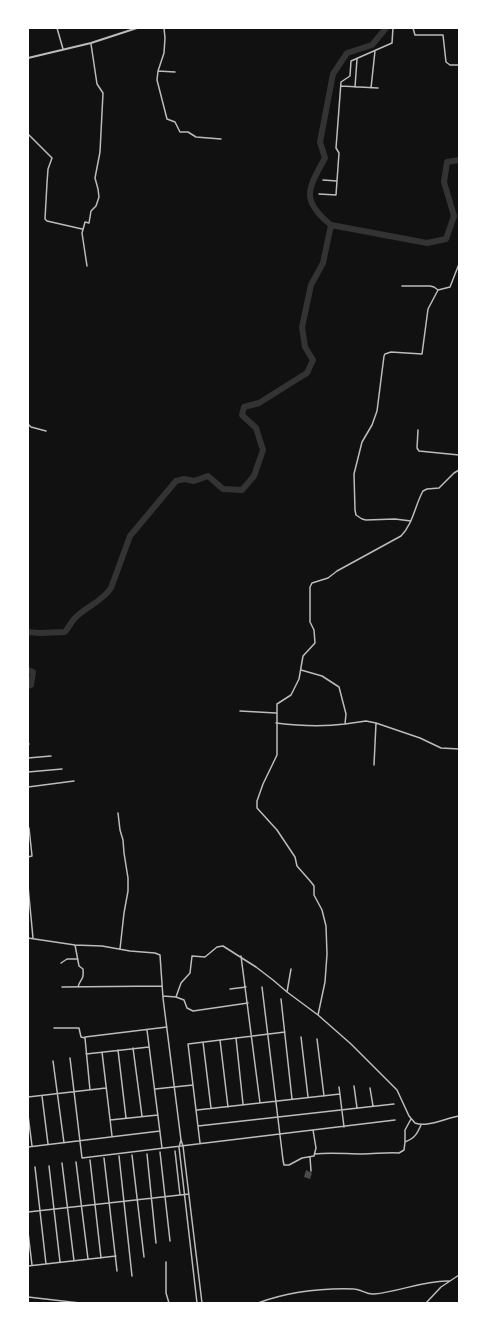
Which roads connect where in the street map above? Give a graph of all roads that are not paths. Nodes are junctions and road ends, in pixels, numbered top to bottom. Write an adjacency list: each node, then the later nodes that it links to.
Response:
1 (57, 28): 7 (street)
2 (137, 28): 6 (street)
3 (164, 28): 12 (street)
4 (393, 28): 8 (street)
5 (413, 28): 11 (street)
6 (90, 43): 7 (street); 23 (street)
7 (63, 51): 9 (street)
8 (375, 51): 10 (street); 16 (street)
9 (28, 58)
10 (357, 58): 14 (street); 15 (street)
11 (459, 65)
12 (158, 71): 13 (street); 19 (street)
13 (175, 72)
14 (341, 86): 15 (street); 21 (street)
15 (355, 87): 16 (street)
16 (371, 88): 17 (street)
17 (378, 88)
18 (28, 134): 23 (street)
19 (221, 139)
20 (323, 180): 21 (street)
21 (337, 181): 22 (street)
22 (319, 194)
23 (82, 230): 25 (street)
24 (459, 264): 27 (street)
25 (87, 266)
26 (402, 286): 27 (street)
27 (438, 290): 33 (street)
28 (28, 424): 30 (street)
29 (418, 430): 31 (street)
30 (46, 431)
31 (459, 455)
32 (459, 470): 33 (street)
33 (411, 521): 34 (street)
34 (301, 670): 36 (street); 39 (street)
35 (240, 711): 36 (street)
36 (276, 712): 37 (street)
37 (276, 723): 39 (street); 73 (street)
38 (376, 723): 39 (street); 40 (street); 43 (street)
39 (345, 724)
40 (459, 749)
41 (51, 756): 42 (street)
42 (28, 758)
43 (374, 765)
44 (62, 769): 45 (street)
45 (28, 772)
46 (74, 782): 47 (street)
47 (28, 787)
48 (118, 813): 57 (street)
49 (28, 824): 50 (street)
50 (28, 828): 51 (street)
51 (29, 842): 52 (street)
52 (28, 857)
53 (28, 886): 55 (street)
54 (28, 938): 55 (street)
55 (33, 938): 56 (street)
56 (75, 945): 57 (street); 59 (street)
57 (120, 950): 62 (street)
58 (241, 956): 65 (street); 68 (street); 70 (street)
59 (78, 959): 60 (street); 64 (street)
60 (60, 963)
61 (292, 969): 68 (street)
62 (162, 986): 64 (street); 69 (street)
63 (62, 987): 64 (street)
64 (78, 987)
65 (246, 987): 67 (street); 72 (street)
66 (262, 987): 78 (street)
67 (230, 988)
68 (287, 992): 73 (street)
69 (163, 996): 70 (street); 74 (street)
70 (176, 997): 72 (street)
71 (281, 999): 77 (street)
72 (248, 1003): 79 (street)
73 (318, 1015): 125 (street)
74 (167, 1027): 76 (street); 94 (street)
75 (54, 1028): 81 (street)
76 (147, 1030): 81 (street); 86 (street)
77 (285, 1032): 78 (street); 108 (street)
78 (268, 1034): 79 (street); 109 (street)
79 (252, 1036): 82 (street); 110 (street)
80 (301, 1037): 107 (street)
81 (85, 1038): 90 (street)
82 (236, 1038): 84 (street); 112 (street)
83 (317, 1038): 105 (street)
84 (220, 1040): 85 (street); 114 (street)
85 (203, 1042): 93 (street); 115 (street)
86 (149, 1047): 87 (street); 99 (street)
87 (133, 1048): 88 (street); 121 (street)
88 (118, 1050): 89 (street); 124 (street)
89 (102, 1052): 90 (street); 97 (street)
90 (86, 1054): 100 (street)
91 (70, 1058): 101 (street)
92 (53, 1061): 102 (street)
93 (193, 1085): 94 (street); 118 (street)
94 (174, 1086): 99 (street); 136 (street)
95 (354, 1086): 116 (street)
96 (339, 1087): 103 (street)
97 (106, 1088): 100 (street); 126 (street)
98 (370, 1088): 113 (street)
99 (155, 1089): 120 (street)
100 (90, 1090): 101 (street)
101 (74, 1091): 102 (street); 135 (street)
102 (57, 1093): 104 (street); 138 (street)
103 (340, 1094): 105 (street); 117 (street)
104 (42, 1096): 106 (street); 139 (street)
105 (324, 1096): 107 (street)
106 (28, 1097)
107 (308, 1097): 108 (street)
108 (292, 1099): 109 (street)
109 (276, 1101): 110 (street); 123 (street)
110 (260, 1103): 112 (street)
111 (394, 1104): 113 (street)
112 (244, 1105): 114 (street)
113 (373, 1106): 116 (street)
114 (228, 1107): 115 (street)
115 (211, 1108): 118 (street)
116 (357, 1108): 117 (street)
117 (342, 1109): 123 (street); 130 (street)
118 (196, 1110): 129 (street)
119 (28, 1115): 141 (street)
120 (158, 1115): 121 (street); 132 (street)
121 (142, 1116): 124 (street)
122 (459, 1116): 128 (street)
123 (278, 1117): 129 (street); 133 (street)
124 (126, 1118): 126 (street)
125 (411, 1119): 128 (street); 137 (street)
126 (110, 1120): 134 (street)
127 (395, 1120): 130 (street)
128 (421, 1125): 137 (street)
129 (198, 1126): 140 (street)
130 (344, 1127): 131 (street)
131 (313, 1130): 133 (street); 149 (street)
132 (160, 1131): 134 (street); 145 (street)
133 (280, 1134): 140 (street); 152 (street)
134 (112, 1136): 135 (street)
135 (80, 1140): 138 (street); 145 (street)
136 (181, 1140): 142 (street); 144 (street)
137 (405, 1142): 149 (street)
138 (64, 1143): 139 (street)
139 (48, 1144): 141 (street)
140 (200, 1144): 142 (street)
141 (32, 1146): 143 (street)
142 (183, 1146): 144 (street); 160 (street)
143 (28, 1147)
144 (179, 1147): 145 (street); 161 (street)
145 (162, 1148)
146 (175, 1151): 162 (street)
147 (160, 1152): 163 (street)
148 (147, 1154): 164 (street)
149 (315, 1154): 152 (street)
150 (132, 1155): 165 (street)
151 (119, 1156): 166 (street)
152 (310, 1157): 159 (street)
153 (104, 1158): 167 (street)
154 (90, 1160): 168 (street)
155 (62, 1162): 170 (street)
156 (76, 1162): 169 (street)
157 (49, 1166): 171 (street)
158 (35, 1167): 172 (street)
159 (311, 1171)
160 (189, 1194): 161 (street); 185 (street)
161 (185, 1195): 162 (street); 184 (street)
162 (180, 1196): 163 (street)
163 (165, 1197): 164 (street); 175 (street)
164 (152, 1198): 165 (street); 176 (street)
165 (138, 1200): 166 (street); 178 (street)
166 (124, 1201): 167 (street); 191 (street)
167 (110, 1203): 168 (street); 177 (street)
168 (95, 1204): 169 (street); 179 (street)
169 (81, 1206): 170 (street); 180 (street)
170 (68, 1207): 171 (street); 181 (street)
171 (54, 1209): 172 (street); 182 (street)
172 (40, 1211): 173 (street); 186 (street)
173 (28, 1212)
174 (28, 1232): 187 (street)
175 (170, 1241)
176 (156, 1243)
177 (116, 1256): 179 (street); 189 (street)
178 (144, 1257)
179 (101, 1258): 180 (street)
180 (88, 1259): 181 (street)
181 (74, 1261): 182 (street)
182 (60, 1262): 186 (street)
183 (166, 1262): 195 (street)
184 (193, 1262): 185 (street); 196 (street)
185 (197, 1262): 197 (street)
186 (46, 1264): 187 (street)
187 (32, 1265): 188 (street)
188 (28, 1266)
189 (117, 1271)
190 (459, 1275): 192 (street)
191 (132, 1276)
192 (449, 1282): 198 (street); 199 (street)
193 (28, 1297): 194 (street)
194 (80, 1303)
195 (169, 1303)
196 (198, 1303)
197 (202, 1303)
198 (258, 1303)
199 (426, 1303)

